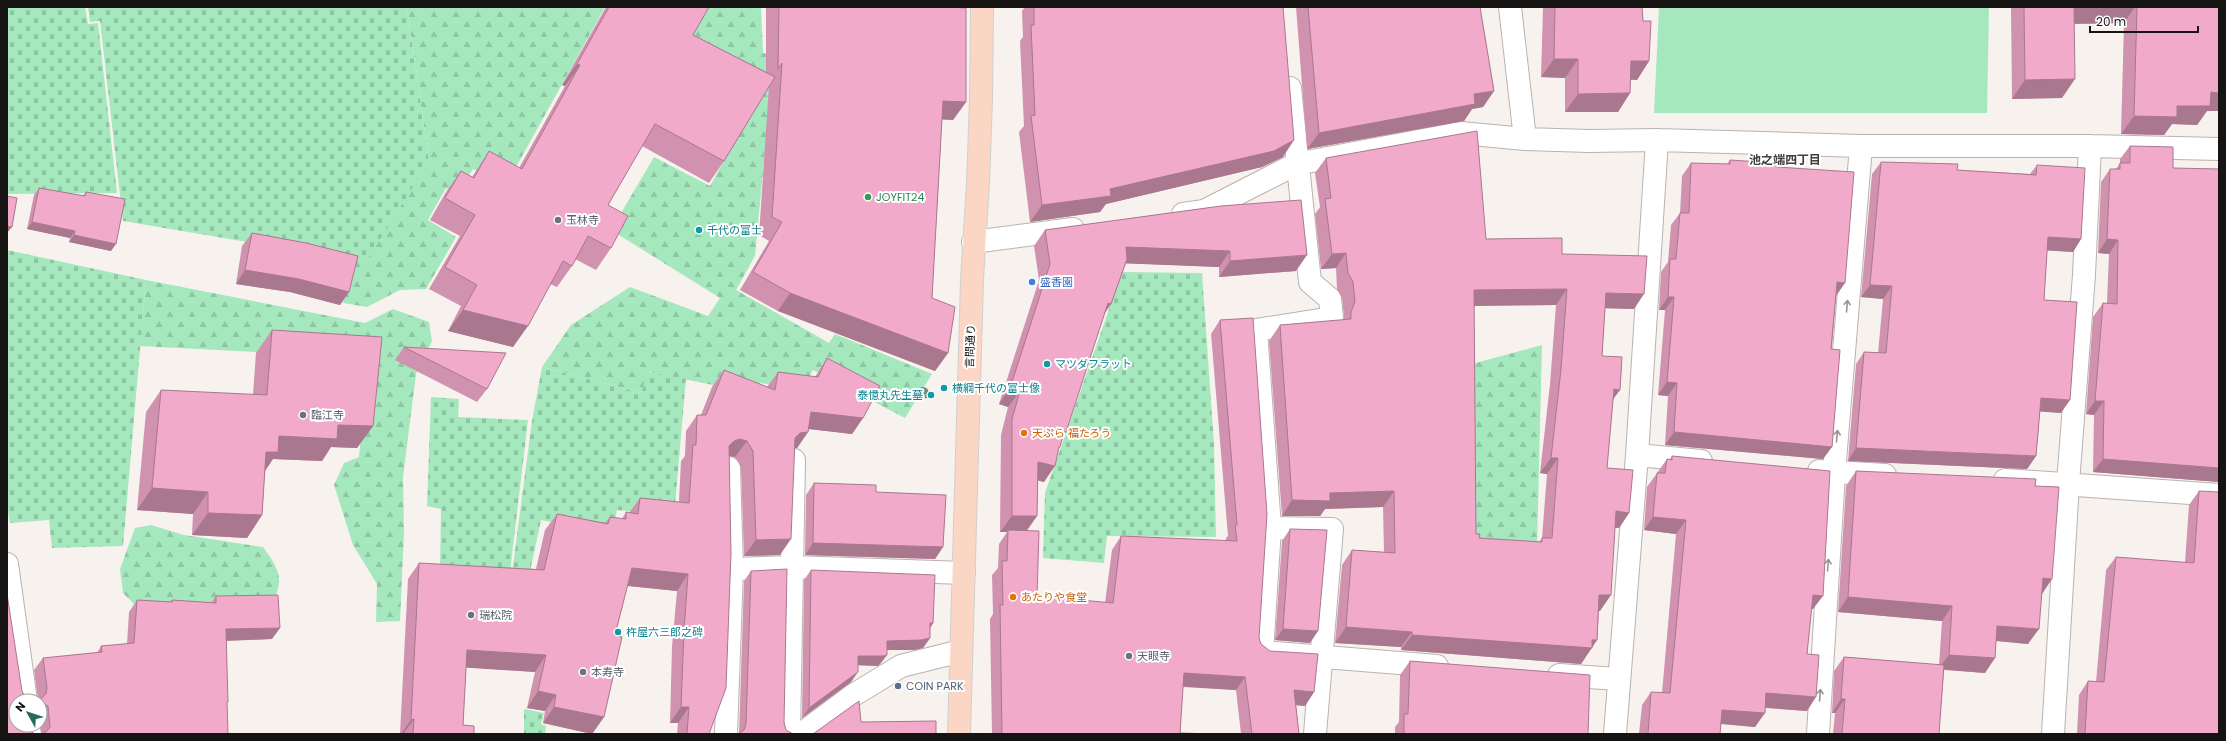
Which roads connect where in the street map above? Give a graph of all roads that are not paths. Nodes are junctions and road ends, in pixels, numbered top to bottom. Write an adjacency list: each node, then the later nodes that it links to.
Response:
1 (982, 7): 12 (main road, 言問通り)
2 (1510, 7): 4 (street)
3 (1288, 70): 9 (street)
4 (1515, 138): 5 (street); 9 (street)
5 (1657, 140): 6 (street); 13 (street)
6 (1861, 146): 7 (street); 18 (street, one-way to 6)
7 (2090, 146): 8 (street); 21 (street)
8 (2219, 149)
9 (1296, 164): 10 (street); 23 (street)
10 (1166, 216)
11 (1090, 227): 12 (street)
12 (973, 242): 27 (main road, 言問通り)
13 (1637, 455): 15 (street); 33 (street)
14 (794, 460): 25 (street)
15 (1724, 463)
16 (730, 468): 26 (street)
17 (1802, 470): 18 (street)
18 (1834, 473): 19 (street); 41 (street, one-way to 18)
19 (1905, 476)
20 (1984, 479): 21 (street)
21 (2068, 483): 22 (street); 42 (street)
22 (2219, 495)
23 (1270, 528): 30 (street); 30 (street)
24 (7, 564): 28 (street)
25 (792, 567): 26 (street); 27 (street); 36 (street)
26 (732, 569): 35 (street)
27 (964, 573): 29 (main road, 言問通り)
28 (13, 649): 34 (street)
29 (961, 652): 37 (street); 38 (main road, 言問通り)
30 (1321, 658): 31 (street); 39 (street)
31 (1455, 668)
32 (1542, 674): 33 (street)
33 (1618, 679): 40 (street)
34 (24, 693)
35 (726, 734)
36 (789, 734)
37 (801, 734)
38 (959, 734)
39 (1316, 734)
40 (1614, 734)
41 (1818, 734)
42 (2053, 734)

